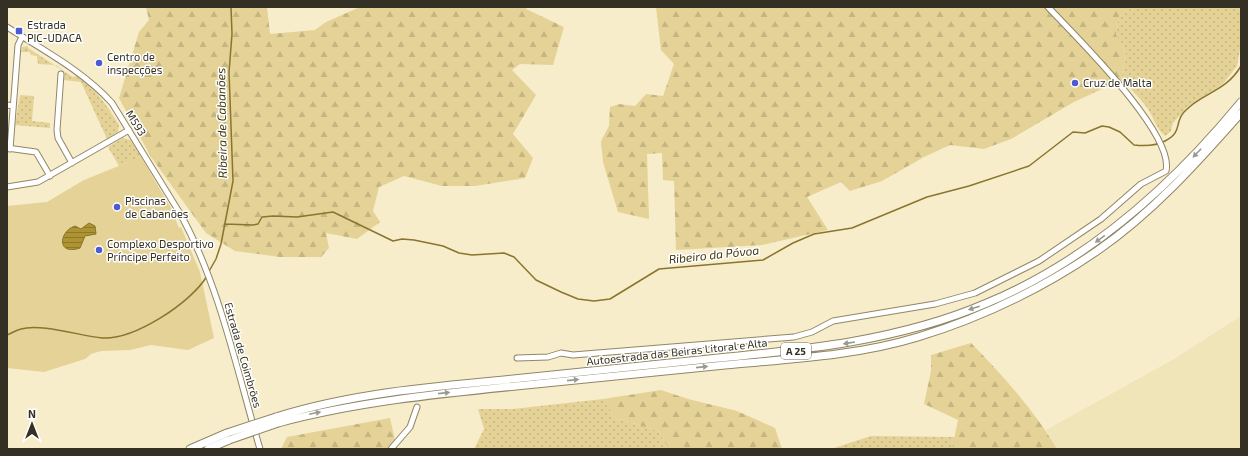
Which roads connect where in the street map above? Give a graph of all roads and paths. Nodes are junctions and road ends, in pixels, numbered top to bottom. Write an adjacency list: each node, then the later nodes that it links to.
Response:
1 (1048, 7): 15 (street)
2 (7, 27): 3 (street, M593)
3 (22, 37): 7 (street); 9 (street, M593)
4 (61, 74): 11 (street)
5 (1241, 102): 17 (highway, Autoestrada das Beiras Litoral e Alta / A 25, one-way to 17)
6 (7, 105): 7 (street)
7 (13, 106): 10 (street)
8 (1241, 113): 17 (highway, Autoestrada das Beiras Litoral e Alta / A 25, one-way to 8)
9 (129, 130): 11 (street); 14 (street, M593)
10 (8, 148): 12 (street)
11 (72, 163): 12 (street)
12 (50, 176): 13 (street)
13 (7, 187)
14 (205, 268): 21 (street, Estrada de Coimbrões)
15 (517, 358)
16 (417, 407): 22 (street)
17 (277, 420): 18 (highway, Autoestrada das Beiras Litoral e Alta / A 25, bridge)
18 (228, 436): 19 (highway, Autoestrada das Beiras Litoral e Alta / A 25); 20 (highway, Autoestrada das Beiras Litoral e Alta / A 25)
19 (190, 449)
20 (208, 449)
21 (260, 449)
22 (391, 449)

